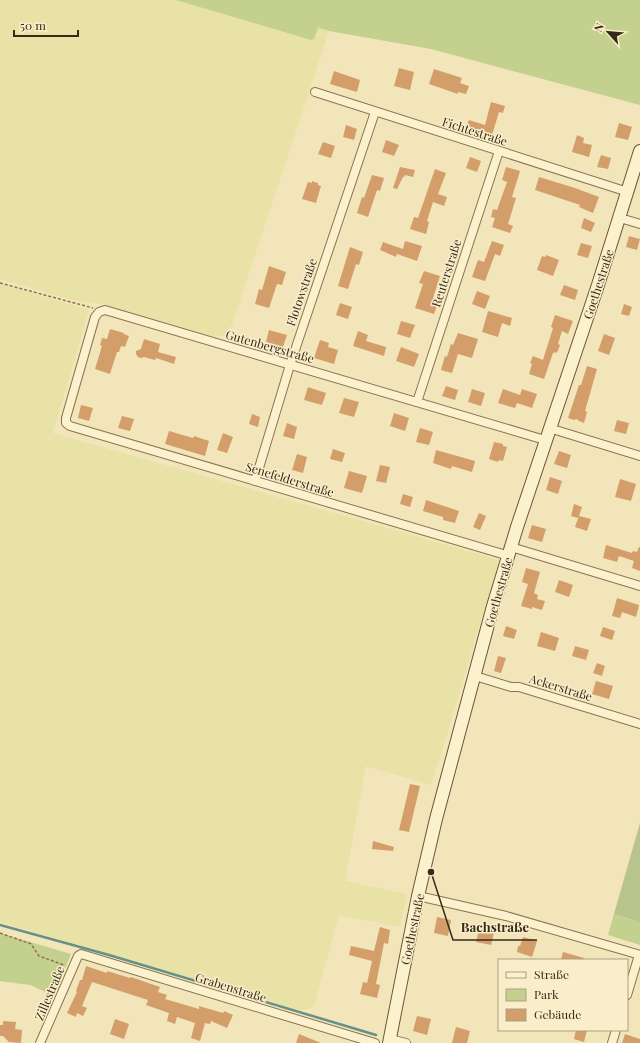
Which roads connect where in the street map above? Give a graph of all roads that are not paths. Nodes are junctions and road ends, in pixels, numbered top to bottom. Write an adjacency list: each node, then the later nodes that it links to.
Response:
1 (315, 92): 2 (street, Fichtestraße)
2 (375, 112): 3 (street, Fichtestraße); 8 (street, Flotowstraße)
3 (499, 151): 5 (street, Fichtestraße); 9 (street, Reuterstraße)
4 (640, 151): 5 (street, Goethestraße)
5 (628, 192): 6 (street, Goethestraße)
6 (620, 218): 7 (street); 11 (street, Goethestraße)
7 (640, 224)
8 (290, 365): 9 (street, Gutenbergstraße); 10 (street, Gutenbergstraße); 14 (street, Flotowstraße)
9 (417, 402): 12 (street, Gutenbergstraße)
10 (66, 423): 14 (street, Senefelderstraße)
11 (549, 428): 12 (street, Goethestraße); 13 (street)
12 (546, 440): 15 (street, Goethestraße)
13 (640, 456)
14 (255, 481): 15 (street, Senefelderstraße)
15 (510, 551): 16 (street, Senefelderstraße); 17 (street, Goethestraße)
16 (640, 586)
17 (475, 676): 18 (street, Ackerstraße); 19 (street, Goethestraße)
18 (640, 724)
19 (418, 896): 21 (street); 24 (street, Goethestraße)
20 (81, 954): 25 (street, Zillestraße); 26 (street, Grabenstraße)
21 (640, 955): 22 (street)
22 (628, 991)
23 (616, 1031): 28 (street)
24 (389, 1041): 27 (street)
25 (40, 1043)
26 (375, 1043)
27 (406, 1043)
28 (612, 1043)

